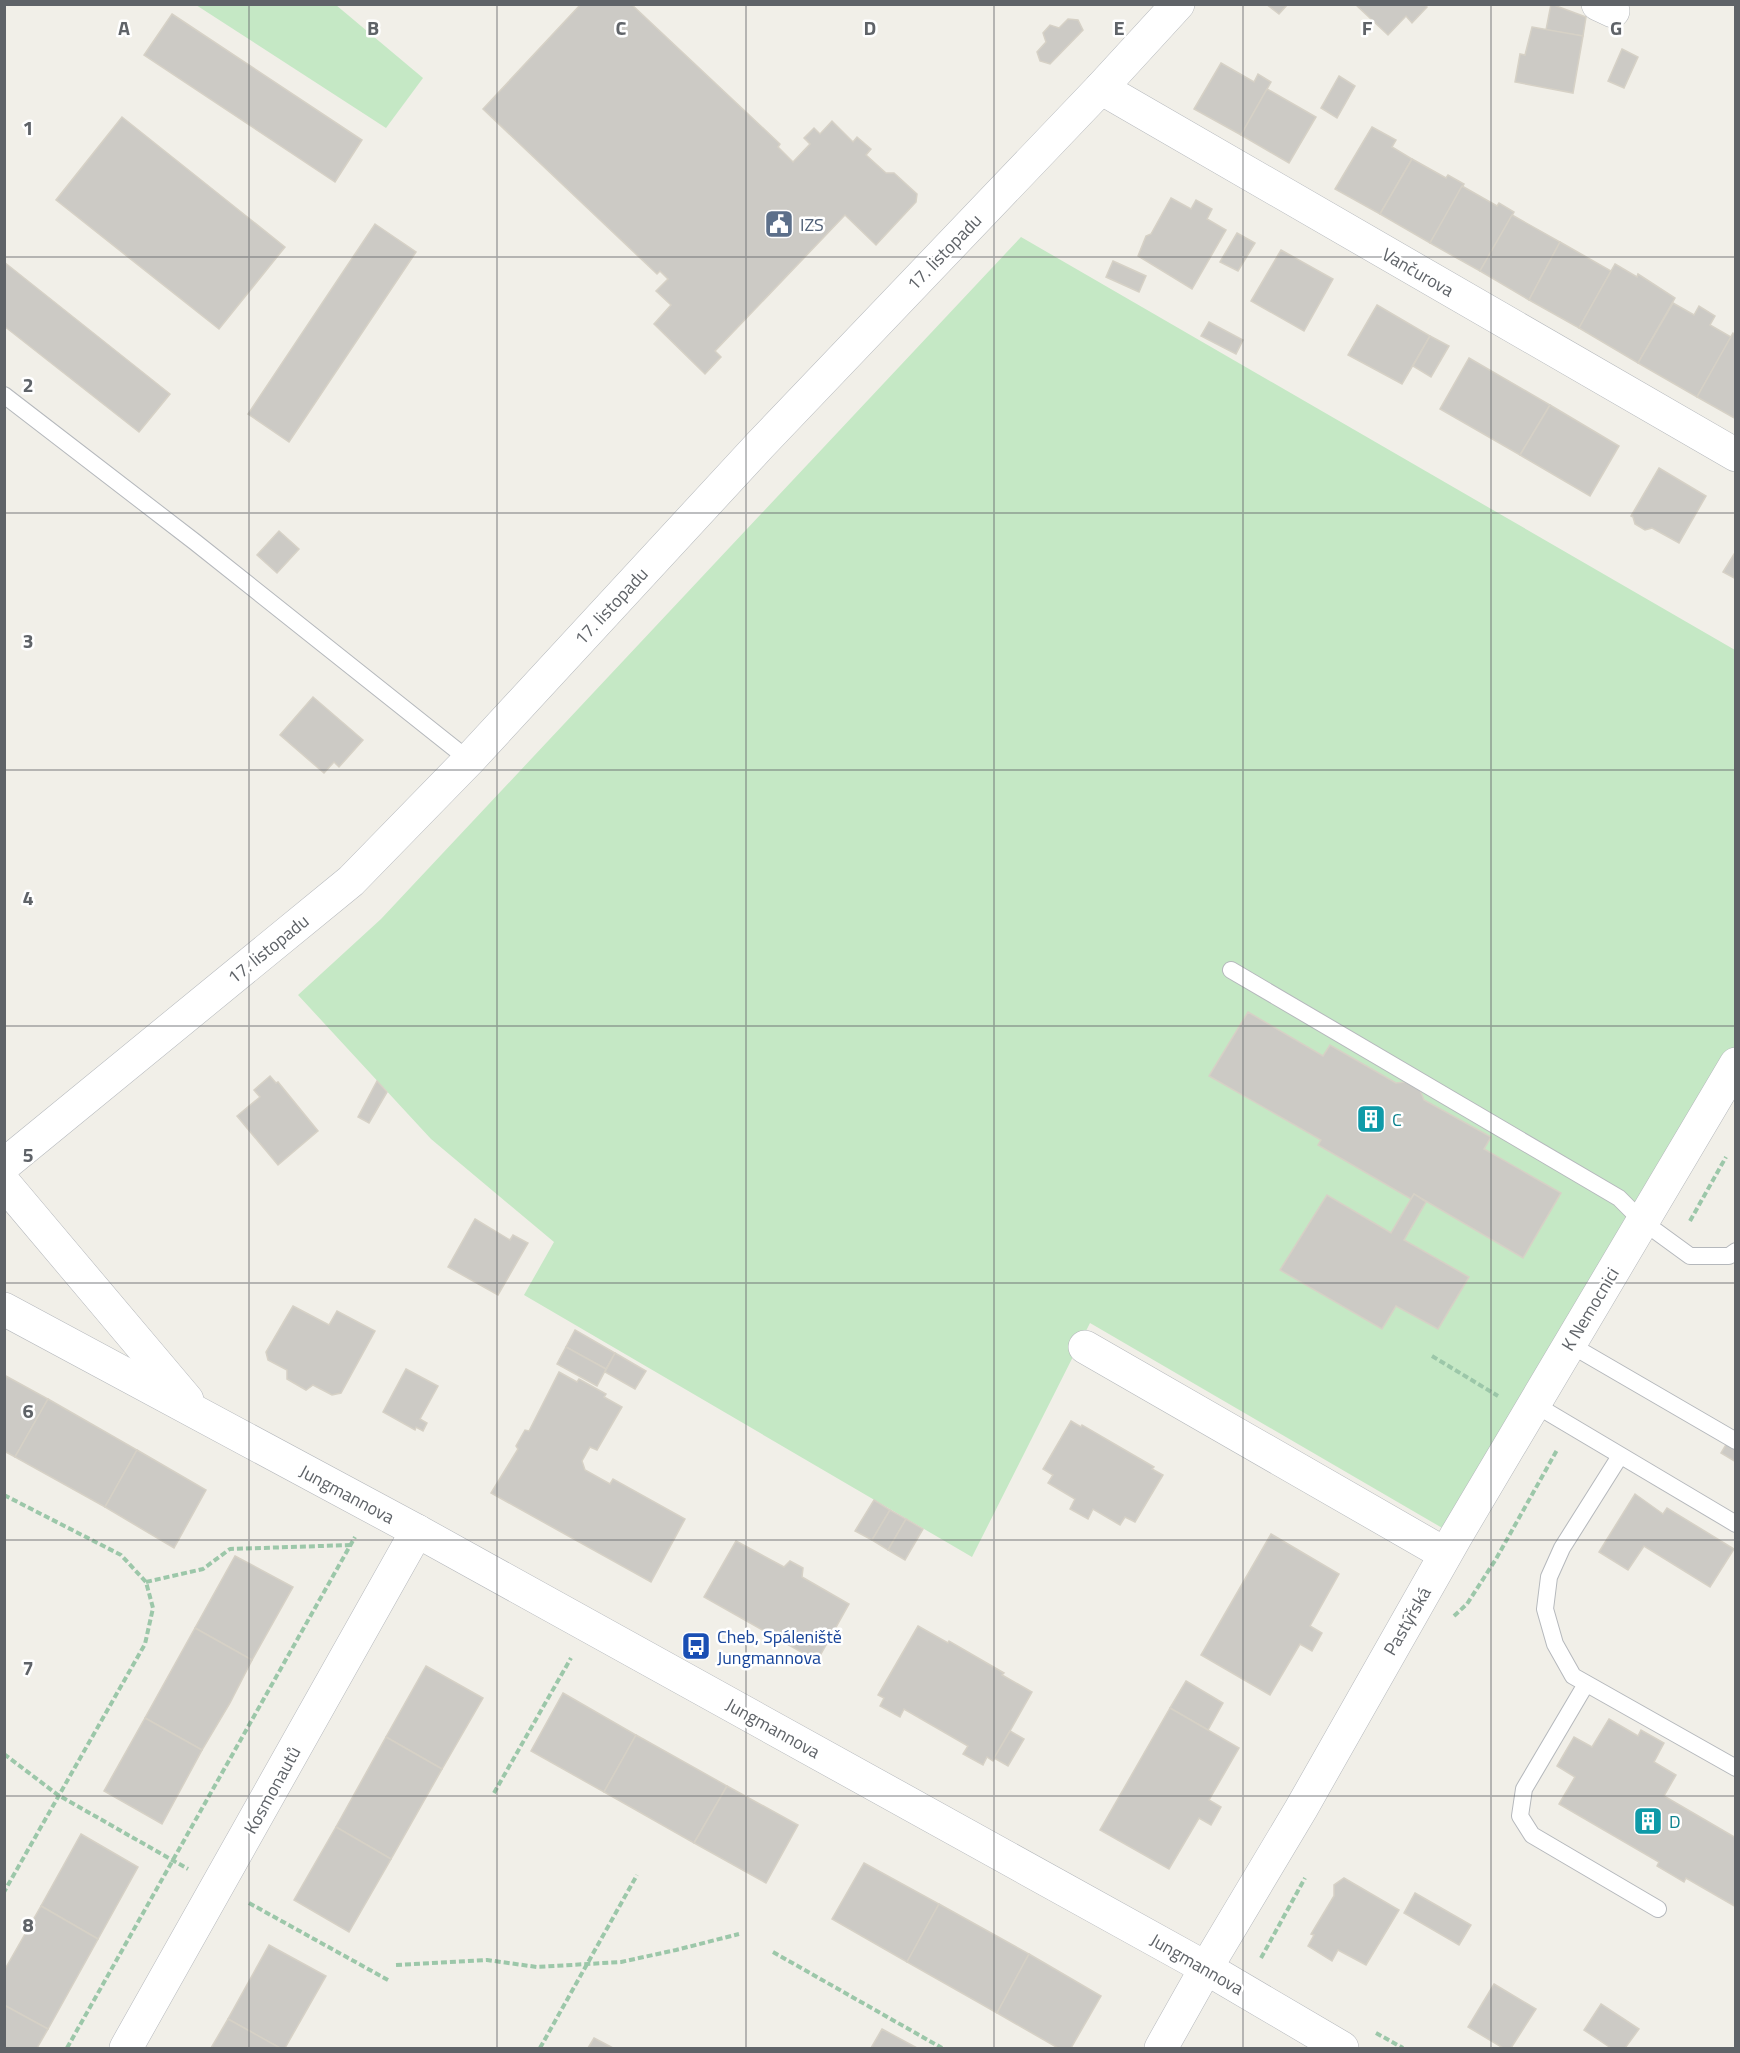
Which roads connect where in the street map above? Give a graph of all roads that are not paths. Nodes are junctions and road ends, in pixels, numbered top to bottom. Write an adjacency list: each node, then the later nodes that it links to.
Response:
1 (1178, 4): 2 (street, 17. listopadu)
2 (1101, 88): 4 (street, Vančurova); 5 (street, 17. listopadu)
3 (4, 395): 5 (lane)
4 (1736, 455)
5 (469, 760): 8 (street, 17. listopadu)
6 (1231, 970): 10 (lane)
7 (1736, 1064): 10 (street, K Nemocnici)
8 (4, 1165)
9 (4, 1183): 16 (street, Jungmannova)
10 (1642, 1221): 11 (lane); 13 (street, K Nemocnici)
11 (1736, 1251)
12 (4, 1309): 16 (street, Jungmannova)
13 (1569, 1344): 15 (street, K Nemocnici); 17 (lane)
14 (1085, 1347): 21 (street)
15 (1531, 1409): 18 (lane); 21 (street, K Nemocnici)
16 (199, 1415): 20 (street, Jungmannova)
17 (1736, 1441)
18 (1620, 1456): 19 (lane); 22 (lane)
19 (1736, 1524)
20 (417, 1532): 25 (street, Jungmannova); 26 (street, Kosmonautů)
21 (1446, 1554): 25 (street, Pastýřská)
22 (1586, 1684): 23 (lane); 24 (lane)
23 (1736, 1768)
24 (1658, 1909)
25 (1206, 1968): 27 (street, Pastýřská); 28 (street, Jungmannova)
26 (126, 2049)
27 (1161, 2049)
28 (1342, 2049)

